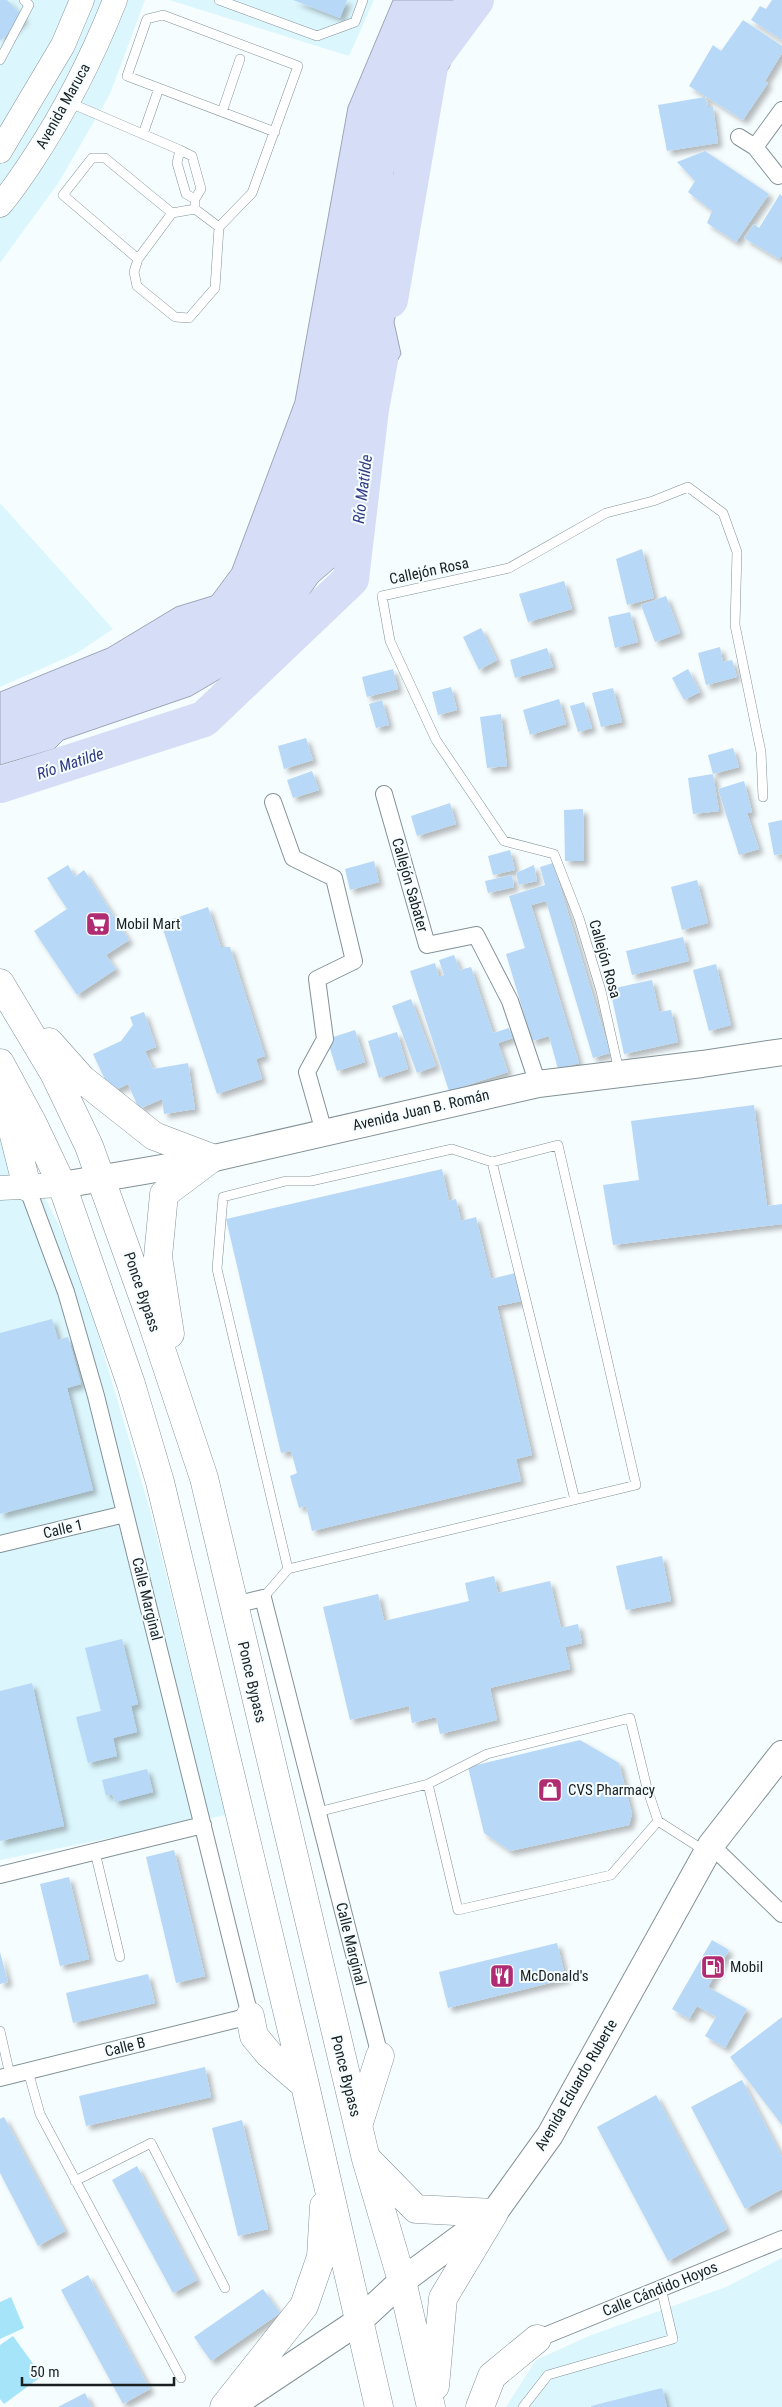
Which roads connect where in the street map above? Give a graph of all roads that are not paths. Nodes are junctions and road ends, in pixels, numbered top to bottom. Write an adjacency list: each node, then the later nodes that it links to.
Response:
1 (24, 0): 7 (lane)
2 (82, 0): 17 (street, Avenida Maruca)
3 (115, 0): 9 (street, Avenida Maruca)
4 (220, 0): 5 (lane)
5 (363, 0)
6 (240, 59): 11 (lane)
7 (0, 60)
8 (159, 88): 11 (lane); 12 (lane); 13 (lane)
9 (67, 102): 13 (lane); 20 (street, Avenida Maruca)
10 (782, 110): 15 (street)
11 (222, 112): 12 (lane)
12 (274, 132): 23 (lane)
13 (143, 134): 16 (lane)
14 (739, 137): 15 (street)
15 (755, 147): 18 (street)
16 (180, 150): 19 (lane); 19 (lane)
17 (0, 152)
18 (778, 176)
19 (195, 199): 21 (lane)
20 (0, 205)
21 (196, 209): 22 (lane); 23 (lane)
22 (172, 213): 24 (lane); 24 (lane)
23 (219, 227): 24 (lane)
24 (138, 260)
25 (384, 794): 33 (street, Callejón Sabater)
26 (763, 797): 31 (lane, Callejón Rosa)
27 (273, 802): 34 (street)
28 (6, 993): 35 (highway); 37 (highway, Ponce Bypass)
29 (782, 1052): 31 (main road, Avenida Juan B. Román)
30 (0, 1062): 38 (highway)
31 (619, 1074): 33 (main road, Avenida Juan B. Román)
32 (0, 1080): 39 (highway)
33 (538, 1084): 34 (main road, Avenida Juan B. Román)
34 (324, 1132): 35 (main road, Avenida Juan B. Román)
35 (212, 1158): 37 (main road, Avenida Juan B. Román); 41 (highway)
36 (492, 1162): 42 (lane); 42 (lane); 45 (lane)
37 (103, 1180): 38 (main road, Avenida Juan B. Román); 41 (highway, Ponce Bypass)
38 (62, 1186): 39 (street); 63 (highway)
39 (28, 1187): 40 (street); 43 (street, Calle Marginal)
40 (0, 1188)
41 (183, 1415): 47 (highway, Ponce Bypass)
42 (575, 1500): 45 (lane)
43 (126, 1514): 44 (street, Calle 1); 52 (street, Calle Marginal)
44 (0, 1544)
45 (288, 1569): 46 (lane)
46 (263, 1598): 47 (street); 50 (street, Calle Marginal)
47 (234, 1605): 64 (highway, Ponce Bypass)
48 (782, 1754): 53 (main road, Avenida Eduardo Ruberte)
49 (428, 1784): 50 (lane); 51 (lane); 51 (lane)
50 (318, 1812): 60 (street, Calle Marginal)
51 (658, 1821): 53 (lane)
52 (203, 1825): 54 (street); 58 (street, Calle Marginal)
53 (709, 1849): 56 (street); 68 (main road, Avenida Eduardo Ruberte)
54 (95, 1852): 55 (street); 57 (lane)
55 (0, 1875)
56 (782, 1914)
57 (120, 1957)
58 (250, 2016): 61 (street, Calle B); 63 (highway)
59 (0, 2031): 62 (lane)
60 (380, 2056): 64 (highway)
61 (28, 2071): 62 (street, Calle B); 67 (lane)
62 (5, 2077)
63 (305, 2085): 66 (highway)
64 (358, 2126): 65 (highway, Ponce Bypass)
65 (366, 2159): 68 (highway); 70 (highway, Ponce Bypass)
66 (325, 2172): 73 (highway); 76 (highway)
67 (75, 2181): 71 (lane); 75 (lane)
68 (494, 2213): 70 (main road, Avenida Eduardo Ruberte); 79 (highway)
69 (782, 2239): 72 (street, Calle Cándido Hoyos)
70 (402, 2281): 73 (main road, Avenida Eduardo Ruberte); 79 (highway, Ponce Bypass)
71 (225, 2288)
72 (661, 2288): 74 (street, Calle Cándido Hoyos); 81 (lane)
73 (359, 2321): 77 (main road, Avenida Eduardo Ruberte); 78 (highway)
74 (537, 2339): 80 (highway)
75 (181, 2378)
76 (224, 2407)
77 (230, 2407)
78 (379, 2407)
79 (433, 2407)
80 (480, 2407)
81 (523, 2407)

